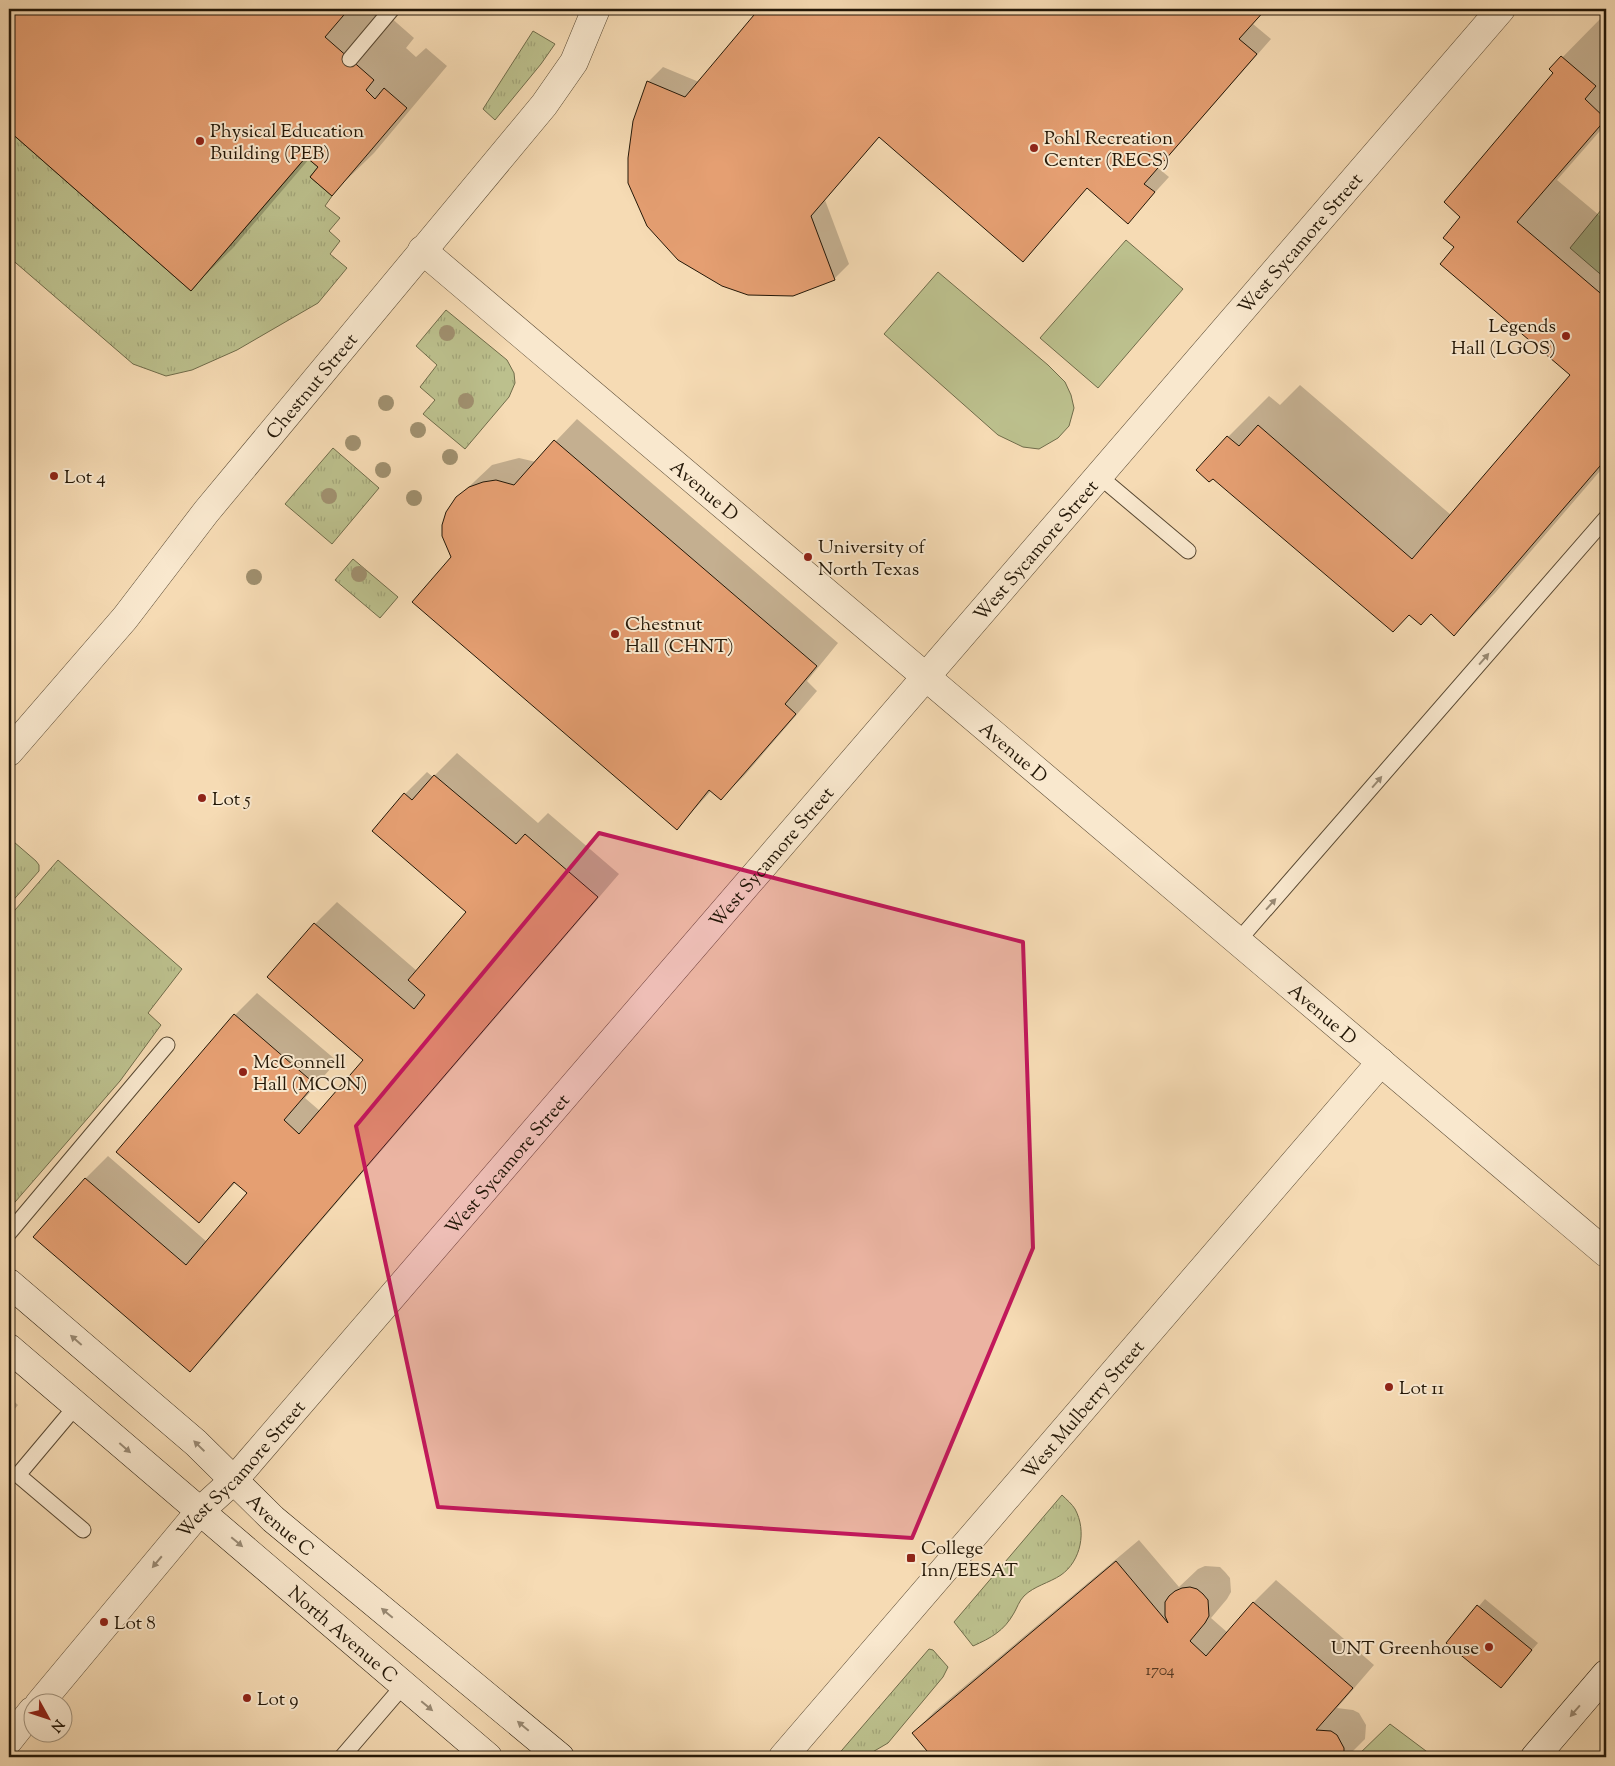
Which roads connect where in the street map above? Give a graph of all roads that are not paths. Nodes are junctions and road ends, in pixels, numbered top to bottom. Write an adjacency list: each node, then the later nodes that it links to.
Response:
1 (392, 9): 4 (lane)
2 (596, 9): 5 (street, Chestnut Street)
3 (1501, 9): 6 (street, West Sycamore Street)
4 (350, 59)
5 (422, 250): 9 (street, Avenue D); 10 (street, Chestnut Street)
6 (1099, 476): 8 (lane); 9 (street, West Sycamore Street)
7 (1606, 518): 11 (lane, one-way to 7)
8 (1188, 551)
9 (926, 676): 11 (street, Avenue D); 19 (street, West Sycamore Street)
10 (9, 752)
11 (1238, 940): 13 (street, Avenue D)
12 (167, 1045): 14 (lane)
13 (1381, 1062): 15 (street, Avenue D); 30 (street, West Mulberry Street)
14 (9, 1233)
15 (1606, 1253)
16 (9, 1283): 19 (street, Avenue C, one-way to 16)
17 (9, 1348): 18 (street)
18 (76, 1406): 20 (street, one-way to 20); 21 (lane)
19 (234, 1480): 20 (street, West Sycamore Street); 29 (street, Avenue C, one-way to 19)
20 (200, 1511): 23 (street, North Avenue C, one-way to 23); 24 (street, West Sycamore Street, one-way to 24)
21 (83, 1530)
22 (1606, 1674): 31 (street, one-way to 31)
23 (403, 1686): 27 (lane); 28 (street, North Avenue C, one-way to 28)
24 (47, 1694)
25 (22, 1724): 26 (street)
26 (9, 1740)
27 (342, 1757)
28 (488, 1757)
29 (560, 1757)
30 (783, 1757)
31 (1535, 1757)

